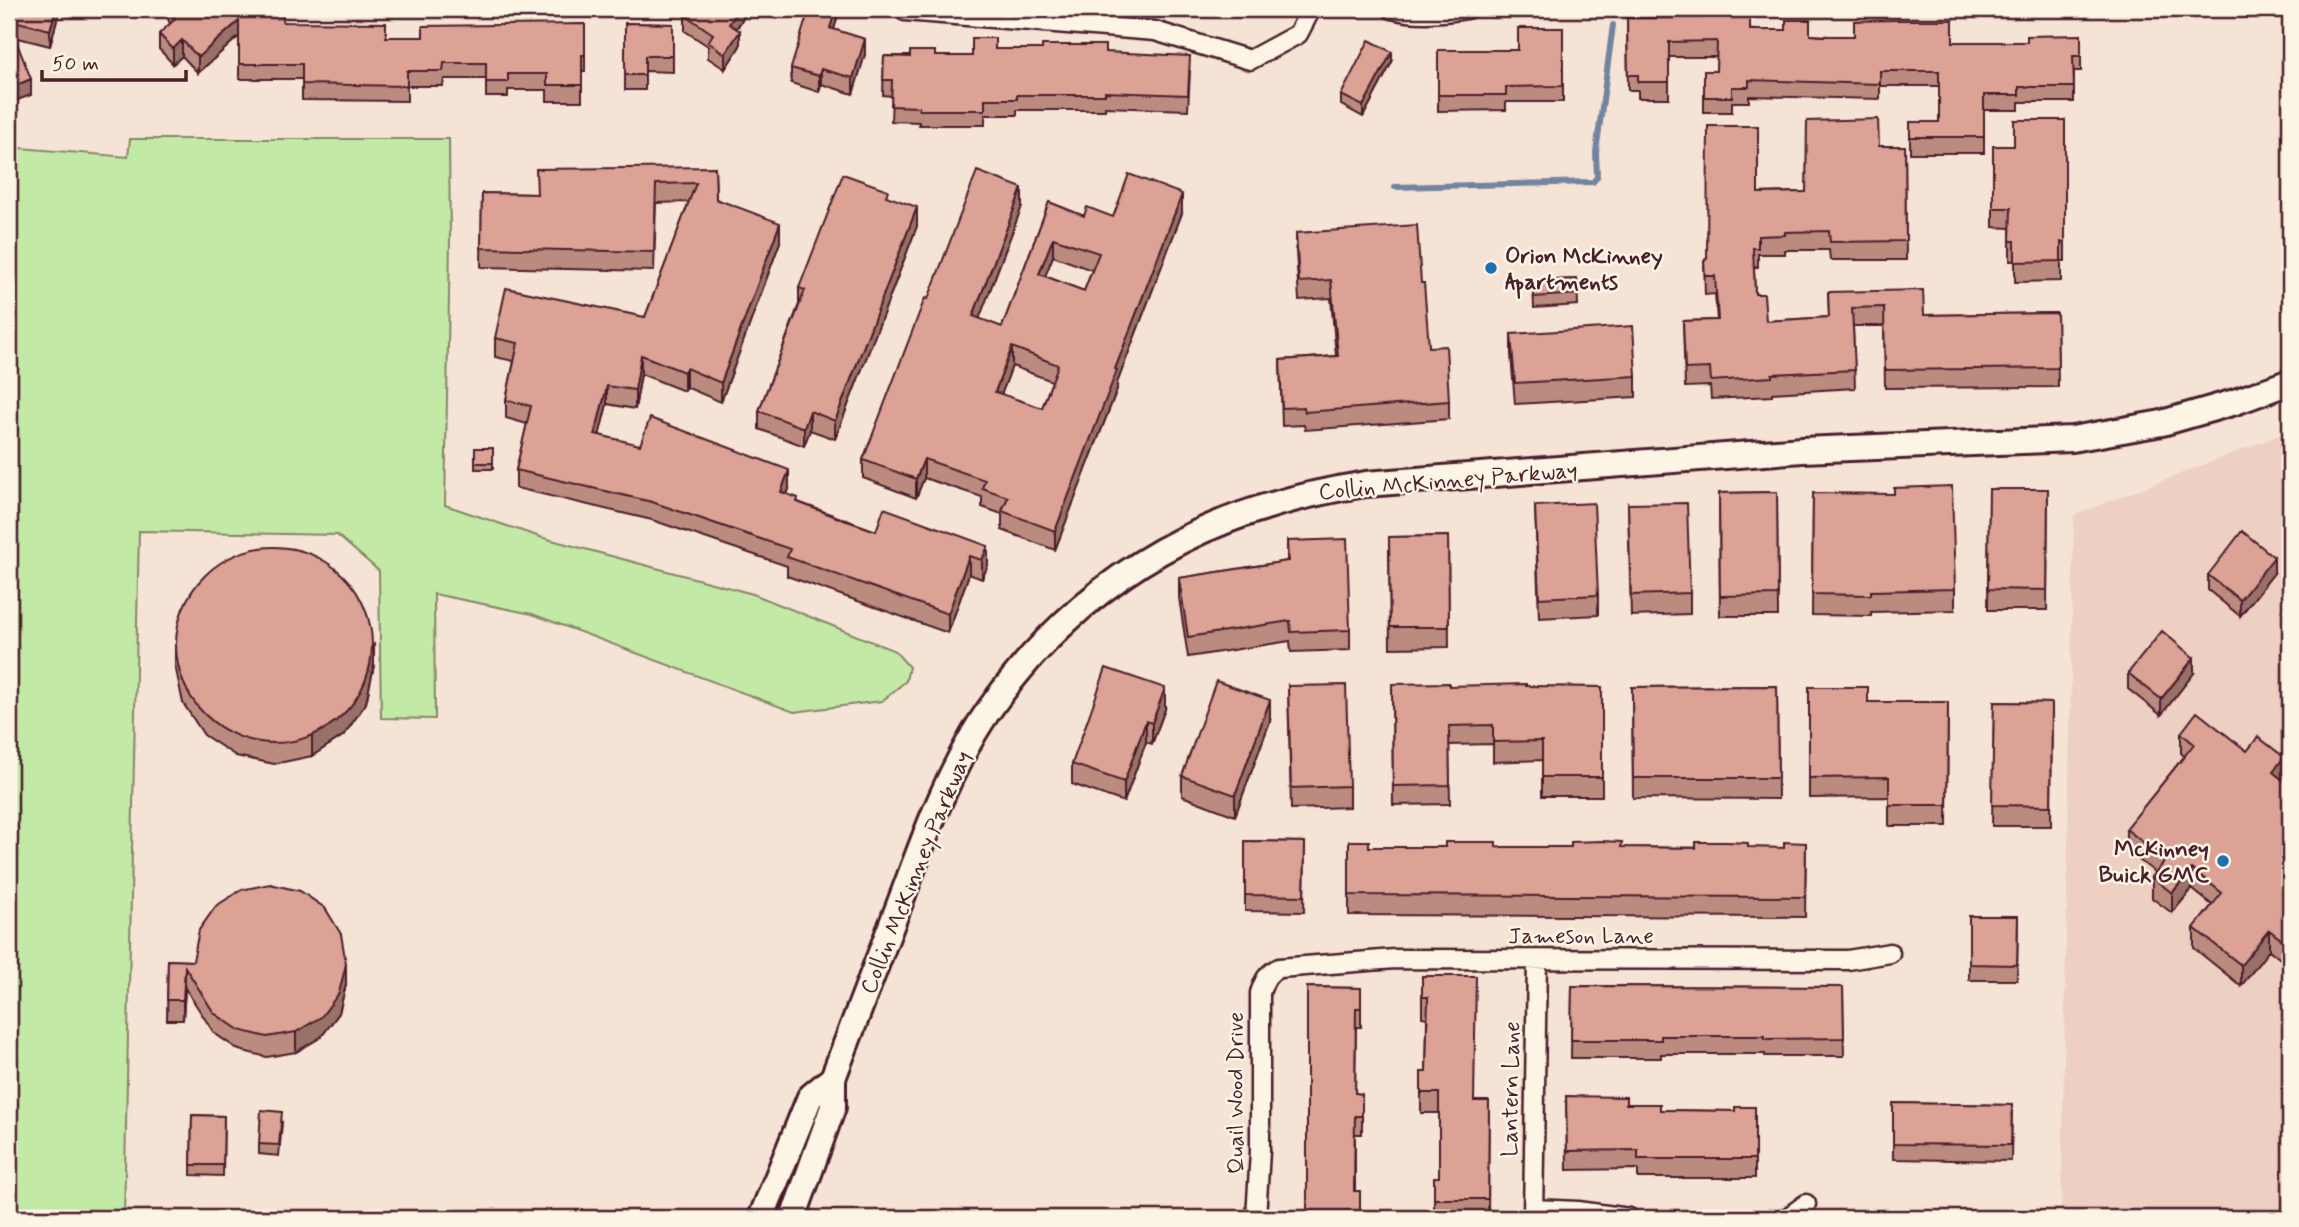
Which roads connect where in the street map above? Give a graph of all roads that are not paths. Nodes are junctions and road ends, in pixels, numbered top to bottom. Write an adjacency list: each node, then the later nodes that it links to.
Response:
1 (1311, 9): 4 (street)
2 (1392, 9): 3 (street)
3 (1468, 9)
4 (905, 11)
5 (2290, 382): 9 (street, Collin McKinney Parkway)
6 (1890, 953): 7 (street, Jameson Lane)
7 (1537, 960): 8 (street, Jameson Lane); 11 (street, Lantern Lane)
8 (1271, 971): 14 (street, Quail Wood Drive)
9 (833, 1078): 12 (street, Collin McKinney Parkway); 13 (street, Collin McKinney Parkway)
10 (1806, 1204): 16 (street)
11 (1532, 1214): 15 (street)
12 (761, 1218)
13 (793, 1218)
14 (1256, 1218)
15 (1629, 1218)
16 (1787, 1218)

